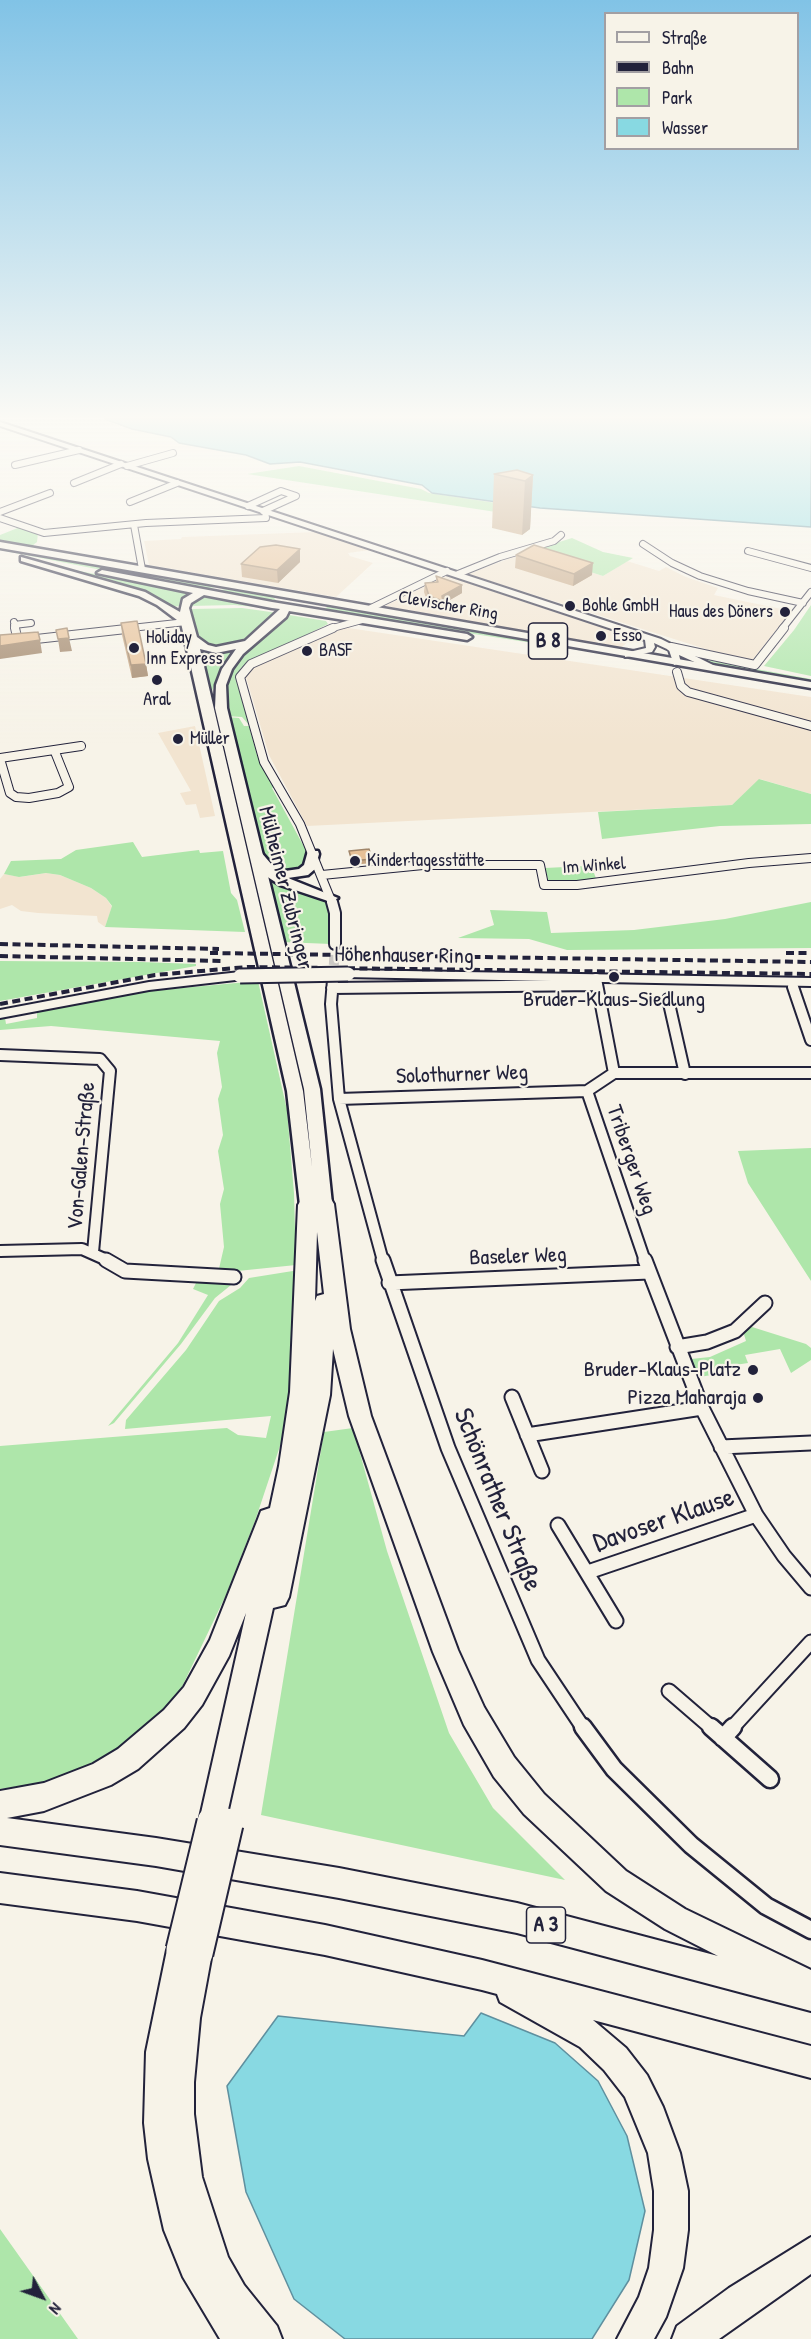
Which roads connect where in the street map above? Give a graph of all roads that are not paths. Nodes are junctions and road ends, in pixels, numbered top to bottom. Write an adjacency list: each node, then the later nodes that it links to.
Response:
1 (30, 528): 2 (street)
2 (99, 528)
3 (135, 528): 12 (street)
4 (316, 528): 13 (street)
5 (561, 535): 15 (street)
6 (643, 544): 20 (street)
7 (0, 545): 12 (main road, Clevischer Ring / B 8)
8 (748, 551): 11 (street)
9 (0, 554): 10 (main road, Clevischer Ring / B 8)
10 (24, 559): 14 (main road, Clevischer Ring / B 8); 25 (main road, Clevischer Ring)
11 (811, 568)
12 (142, 569): 14 (main road, B 8); 16 (main road, Clevischer Ring / B 8)
13 (447, 571): 15 (street); 22 (street)
14 (109, 574): 18 (main road, Clevischer Ring / B 8)
15 (458, 574): 29 (street)
16 (253, 587): 17 (main road, Clevischer Ring / B 8); 18 (main road)
17 (274, 591): 21 (main road); 22 (main road, Clevischer Ring / B 8)
18 (200, 592): 21 (main road, Clevischer Ring / B 8); 25 (main road)
19 (811, 592): 20 (street)
20 (803, 603): 33 (street)
21 (286, 607): 23 (main road, Clevischer Ring / B 8); 32 (main road, Mülheimer Zubringer)
22 (371, 608): 34 (main road, Clevischer Ring / B 8)
23 (327, 614): 24 (main road, Clevischer Ring / B 8); 27 (street)
24 (362, 620): 27 (street); 35 (main road, Clevischer Ring / B 8)
25 (186, 622): 28 (main road, Mülheimer Zubringer); 30 (street)
26 (31, 623): 30 (street)
27 (331, 628): 44 (street)
28 (192, 638): 32 (main road); 63 (main road, Mülheimer Zubringer)
29 (649, 638): 33 (street); 34 (street)
30 (18, 641): 31 (street)
31 (0, 643)
32 (247, 644): 43 (main road, Mülheimer Zubringer)
33 (672, 648): 35 (street); 36 (street)
34 (628, 655): 35 (main road, Clevischer Ring / B 8)
35 (677, 668): 36 (main road, B 8); 38 (main road, B 8); 39 (street)
36 (725, 672): 37 (main road, B 8)
37 (811, 685)
38 (811, 693)
39 (811, 726)
40 (81, 746): 41 (street)
41 (55, 752): 42 (street); 42 (street)
42 (0, 759)
43 (255, 854): 47 (main road); 63 (main road, Mülheimer Zubringer)
44 (313, 854): 46 (street); 47 (main road)
45 (811, 858): 46 (street, Im Winkel)
46 (322, 875): 48 (street)
47 (276, 876): 48 (main road)
48 (331, 898): 49 (street)
49 (335, 944)
50 (596, 982): 51 (street, Höhenhauser Ring); 52 (street, Höhenhauser Ring); 55 (street, Höhenhauser Ring, bridge); 59 (street, Triberger Weg)
51 (811, 982)
52 (333, 984): 62 (street, Schönrather Straße)
53 (793, 987): 56 (street)
54 (668, 999): 60 (street)
55 (0, 1014)
56 (811, 1040)
57 (0, 1055): 65 (street, Von-Galen-Straße)
58 (811, 1072): 60 (street, Triberger Weg)
59 (614, 1073): 60 (street, Triberger Weg); 61 (street, Triberger Weg)
60 (685, 1074)
61 (587, 1091): 62 (street, Solothurner Weg); 66 (street, Triberger Weg)
62 (339, 1099): 68 (street, Schönrather Straße)
63 (319, 1206): 76 (highway); 88 (highway); 94 (highway)
64 (0, 1251): 65 (street, Von-Galen-Straße)
65 (93, 1252): 67 (street, Von-Galen-Straße)
66 (649, 1272): 68 (street, Baseler Weg); 70 (street, Triberger Weg)
67 (234, 1277)
68 (388, 1283): 91 (street, Schönrather Straße)
69 (765, 1303): 70 (street)
70 (677, 1347): 72 (street, Triberger Weg)
71 (512, 1397): 73 (street)
72 (702, 1407): 73 (street); 75 (street, Triberger Weg)
73 (527, 1435): 77 (street)
74 (811, 1443): 75 (street)
75 (721, 1447): 78 (street, Triberger Weg)
76 (291, 1466): 87 (highway); 88 (highway)
77 (542, 1471)
78 (756, 1515): 80 (street, Davoser Klause); 81 (street, Triberger Weg)
79 (558, 1525): 80 (street, Davoser Klause)
80 (588, 1572): 82 (street, Davoser Klause)
81 (811, 1588)
82 (616, 1621)
83 (811, 1642): 85 (street)
84 (669, 1691): 85 (street)
85 (723, 1738): 86 (street)
86 (770, 1779)
87 (0, 1805)
88 (220, 1823): 92 (highway, bridge)
89 (0, 1831): 95 (highway, A 3)
90 (0, 1888): 93 (highway)
91 (811, 1930)
92 (189, 1951): 98 (highway); 99 (highway)
93 (482, 1975): 96 (highway); 100 (highway)
94 (811, 1986)
95 (811, 1996)
96 (811, 2062)
97 (811, 2254): 101 (highway)
98 (241, 2339)
99 (264, 2339)
100 (635, 2339)
101 (690, 2339)

